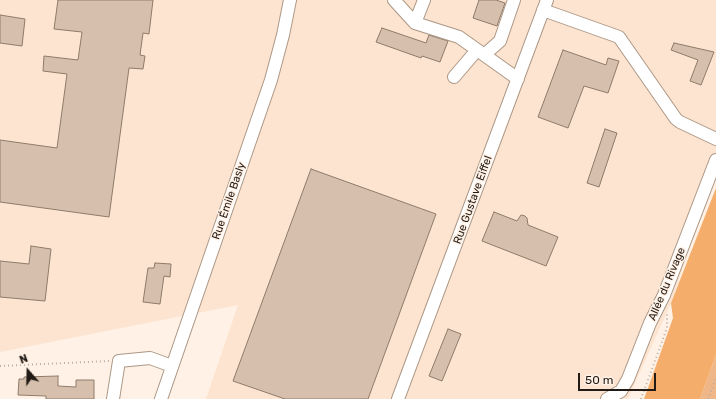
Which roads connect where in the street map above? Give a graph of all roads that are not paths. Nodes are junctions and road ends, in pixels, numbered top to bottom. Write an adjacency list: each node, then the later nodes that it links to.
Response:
1 (290, 0): 12 (street, Rue Émile Basly)
2 (394, 0): 6 (street)
3 (424, 0): 6 (street)
4 (514, 0): 7 (street)
5 (545, 5): 9 (street, Rue Gustave Eiffel); 10 (street)
6 (415, 23): 7 (street)
7 (480, 53): 8 (street); 9 (street)
8 (454, 77)
9 (518, 79): 15 (street, Rue Gustave Eiffel)
10 (716, 139)
11 (716, 160): 16 (street, Allée du Rivage)
12 (172, 366): 13 (street); 14 (street, Rue Émile Basly)
13 (113, 399)
14 (161, 399)
15 (398, 399)
16 (607, 399)

